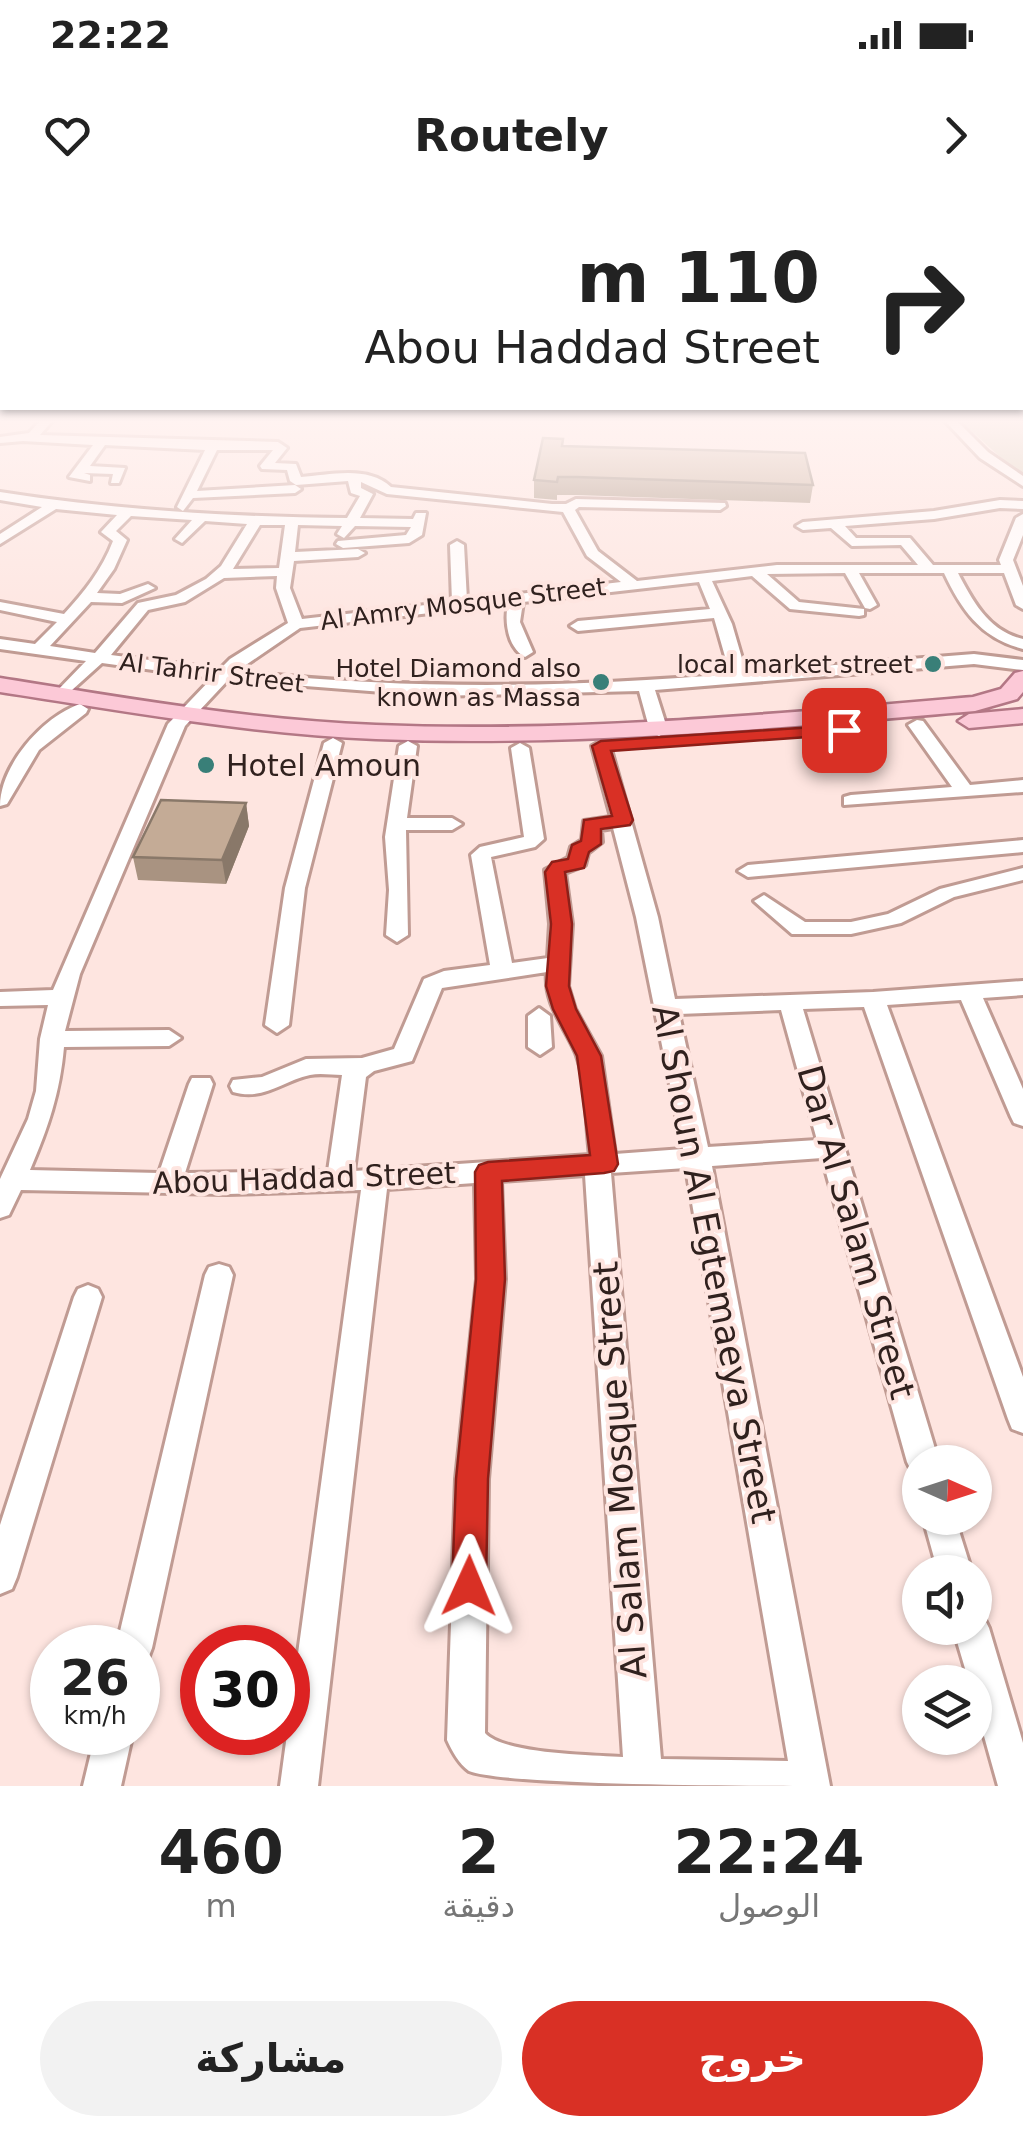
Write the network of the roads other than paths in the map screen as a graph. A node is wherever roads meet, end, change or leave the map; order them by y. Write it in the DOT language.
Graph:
graph roads {
  1 [pos="199,494"];
  2 [pos="293,494"];
  3 [pos="367,494"];
  4 [pos="435,494"];
  5 [pos="188,495"];
  6 [pos="0,496"];
  7 [pos="459,496"];
  8 [pos="290,504"];
  9 [pos="53,505"];
  10 [pos="1023,505"];
  11 [pos="720,506"];
  12 [pos="567,508"];
  13 [pos="128,511"];
  14 [pos="179,514"];
  15 [pos="202,517"];
  16 [pos="1023,518"];
  17 [pos="256,521"];
  18 [pos="292,523"];
  19 [pos="348,523"];
  20 [pos="418,523"];
  21 [pos="834,524"];
  22 [pos="803,526"];
  23 [pos="182,539"];
  24 [pos="0,540"];
  25 [pos="458,545"];
  26 [pos="342,549"];
  27 [pos="789,551"];
  28 [pos="362,552"];
  29 [pos="284,564"];
  30 [pos="788,568"];
  31 [pos="850,568"];
  32 [pos="928,568"];
  33 [pos="948,568"];
  34 [pos="1007,569"];
  35 [pos="755,571"];
  36 [pos="221,574"];
  37 [pos="704,578"];
  38 [pos="631,583"];
  39 [pos="148,588"];
  40 [pos="86,597"];
  41 [pos="516,599"];
  42 [pos="460,605"];
  43 [pos="1023,605"];
  44 [pos="0,606"];
  45 [pos="720,613"];
  46 [pos="68,619"];
  47 [pos="296,624"];
  48 [pos="578,626"];
  49 [pos="0,644"];
  50 [pos="1023,644"];
  51 [pos="38,650"];
  52 [pos="525,652"];
  53 [pos="98,658"];
  54 [pos="1023,665"];
  55 [pos="220,676"];
  56 [pos="1023,676"];
  57 [pos="739,678"];
  58 [pos="0,685"];
  59 [pos="646,686"];
  60 [pos="0,698"];
  61 [pos="71,702"];
  62 [pos="1023,716"];
  63 [pos="180,718"];
  64 [pos="917,726"];
  65 [pos="659,732"];
  66 [pos="372,739"];
  67 [pos="332,742"];
  68 [pos="408,746"];
  69 [pos="601,746"];
  70 [pos="520,748"];
  71 [pos="1023,786"];
  72 [pos="965,791"];
  73 [pos="0,800"];
  74 [pos="851,801"];
  75 [pos="623,820"];
  76 [pos="396,824"];
  77 [pos="452,824"];
  78 [pos="1023,846"];
  79 [pos="748,870"];
  80 [pos="1023,874"];
  81 [pos="764,901"];
  82 [pos="397,935"];
  83 [pos="556,964"];
  84 [pos="502,970"];
  85 [pos="1023,988"];
  86 [pos="969,993"];
  87 [pos="62,997"];
  88 [pos="0,999"];
  89 [pos="872,1000"];
  90 [pos="790,1002"];
  91 [pos="666,1006"];
  92 [pos="570,1020"];
  93 [pos="277,1025"];
  94 [pos="169,1038"];
  95 [pos="52,1039"];
  96 [pos="540,1048"];
  97 [pos="362,1066"];
  98 [pos="200,1084"];
  99 [pos="242,1086"];
  100 [pos="1023,1116"];
  101 [pos="832,1148"];
  102 [pos="697,1157"];
  103 [pos="601,1164"];
  104 [pos="488,1172"];
  105 [pos="14,1180"];
  106 [pos="375,1180"];
  107 [pos="340,1182"];
  108 [pos="169,1183"];
  109 [pos="0,1208"];
  110 [pos="219,1275"];
  111 [pos="88,1297"];
  112 [pos="1023,1419"];
  113 [pos="918,1445"];
  114 [pos="0,1577"];
  115 [pos="139,1625"];
  116 [pos="976,1645"];
  117 [pos="109,1755"];
  118 [pos="642,1775"];
  119 [pos="810,1783"];
  120 [pos="102,1786"];
  121 [pos="299,1786"];
  122 [pos="1017,1786"];
  1 -- 5 [label="street"];
  2 -- 8 [label="street"];
  3 -- 19 [label="street"];
  4 -- 7 [label="street"];
  5 -- 14 [label="street"];
  6 -- 9 [label="street"];
  7 -- 12 [label="street"];
  7 -- 20 [label="street"];
  9 -- 13 [label="street"];
  9 -- 24 [label="street"];
  10 -- 21 [label="street"];
  11 -- 12 [label="street"];
  12 -- 38 [label="street"];
  13 -- 14 [label="street"];
  13 -- 40 [label="street"];
  14 -- 15 [label="street"];
  15 -- 17 [label="street"];
  15 -- 23 [label="street"];
  16 -- 34 [label="street"];
  17 -- 18 [label="street"];
  17 -- 36 [label="street"];
  18 -- 19 [label="street"];
  18 -- 29 [label="street"];
  19 -- 20 [label="street"];
  19 -- 26 [label="street"];
  20 -- 26 [label="street"];
  21 -- 22 [label="street"];
  21 -- 32 [label="street"];
  25 -- 42 [label="street"];
  26 -- 28 [label="street"];
  26 -- 29 [label="street"];
  27 -- 30 [label="street"];
  29 -- 36 [label="street"];
  29 -- 47 [label="street"];
  30 -- 31 [label="street, Al Amry Mosque Street"];
  30 -- 35 [label="street, Al Amry Mosque Street"];
  31 -- 32 [label="street, Al Amry Mosque Street"];
  31 -- 35 [label="street"];
  32 -- 33 [label="street, Al Amry Mosque Street"];
  33 -- 34 [label="street, Al Amry Mosque Street"];
  33 -- 50 [label="street"];
  34 -- 43 [label="street"];
  35 -- 37 [label="street, Al Amry Mosque Street"];
  36 -- 53 [label="street"];
  37 -- 38 [label="street, Al Amry Mosque Street"];
  37 -- 45 [label="street"];
  38 -- 41 [label="street, Al Amry Mosque Street"];
  39 -- 40 [label="street"];
  40 -- 46 [label="street"];
  41 -- 42 [label="street, Al Amry Mosque Street"];
  41 -- 52 [label="street"];
  42 -- 47 [label="street, Al Amry Mosque Street"];
  44 -- 46 [label="street"];
  45 -- 48 [label="street"];
  45 -- 57 [label="street"];
  46 -- 51 [label="street"];
  47 -- 55 [label="street"];
  49 -- 51 [label="street, Al Tahrir Street"];
  51 -- 53 [label="street, Al Tahrir Street"];
  53 -- 55 [label="street, Al Tahrir Street"];
  53 -- 61 [label="street"];
  54 -- 56 [label="main road"];
  54 -- 57 [label="street, Al Tahrir Street"];
  55 -- 59 [label="street, Al Tahrir Street"];
  55 -- 63 [label="street"];
  56 -- 65 [label="main road"];
  57 -- 59 [label="street, Al Tahrir Street"];
  58 -- 61 [label="main road"];
  59 -- 65 [label="street"];
  60 -- 61 [label="main road"];
  61 -- 63 [label="main road"];
  61 -- 73 [label="street"];
  62 -- 64 [label="main road"];
  63 -- 66 [label="main road"];
  63 -- 67 [label="main road"];
  63 -- 87 [label="street"];
  64 -- 69 [label="main road"];
  64 -- 72 [label="street"];
  65 -- 66 [label="main road"];
  66 -- 67 [label="main road"];
  66 -- 68 [label="main road"];
  67 -- 93 [label="street"];
  68 -- 70 [label="main road"];
  68 -- 76 [label="street"];
  69 -- 70 [label="main road"];
  69 -- 75 [label="street, Al Shoun Al Egtemaeya Street"];
  70 -- 84 [label="street"];
  71 -- 72 [label="street"];
  72 -- 74 [label="street"];
  75 -- 83 [label="street, Al Salam Mosque Street"];
  75 -- 91 [label="street, Al Shoun Al Egtemaeya Street"];
  76 -- 77 [label="street"];
  76 -- 82 [label="street"];
  78 -- 79 [label="street"];
  80 -- 81 [label="street"];
  83 -- 84 [label="street"];
  83 -- 92 [label="street, Al Salam Mosque Street"];
  84 -- 97 [label="street"];
  85 -- 86 [label="street"];
  86 -- 89 [label="street"];
  86 -- 100 [label="street"];
  87 -- 88 [label="street"];
  87 -- 95 [label="street"];
  89 -- 90 [label="street"];
  89 -- 112 [label="street"];
  90 -- 91 [label="street"];
  90 -- 101 [label="street, Dar Al Salam Street"];
  91 -- 102 [label="street, Al Shoun Al Egtemaeya Street"];
  92 -- 96 [label="street"];
  92 -- 103 [label="street, Al Salam Mosque Street"];
  94 -- 95 [label="street"];
  95 -- 105 [label="street"];
  97 -- 99 [label="street"];
  97 -- 107 [label="street"];
  98 -- 108 [label="street"];
  101 -- 102 [label="street, Abou Haddad Street"];
  101 -- 113 [label="street, Dar Al Salam Street"];
  102 -- 103 [label="street, Abou Haddad Street"];
  102 -- 119 [label="street, Al Shoun Al Egtemaeya Street"];
  103 -- 104 [label="street, Abou Haddad Street"];
  103 -- 118 [label="street, Al Salam Mosque Street"];
  104 -- 106 [label="street, Abou Haddad Street"];
  104 -- 118 [label="street"];
  105 -- 108 [label="street, Abou Haddad Street"];
  105 -- 109 [label="street"];
  106 -- 107 [label="street, Abou Haddad Street"];
  106 -- 121 [label="street"];
  107 -- 108 [label="street, Abou Haddad Street"];
  110 -- 115 [label="street"];
  111 -- 114 [label="street"];
  116 -- 122 [label="street"];
  117 -- 120 [label="street"];
  118 -- 119 [label="street"];
}
